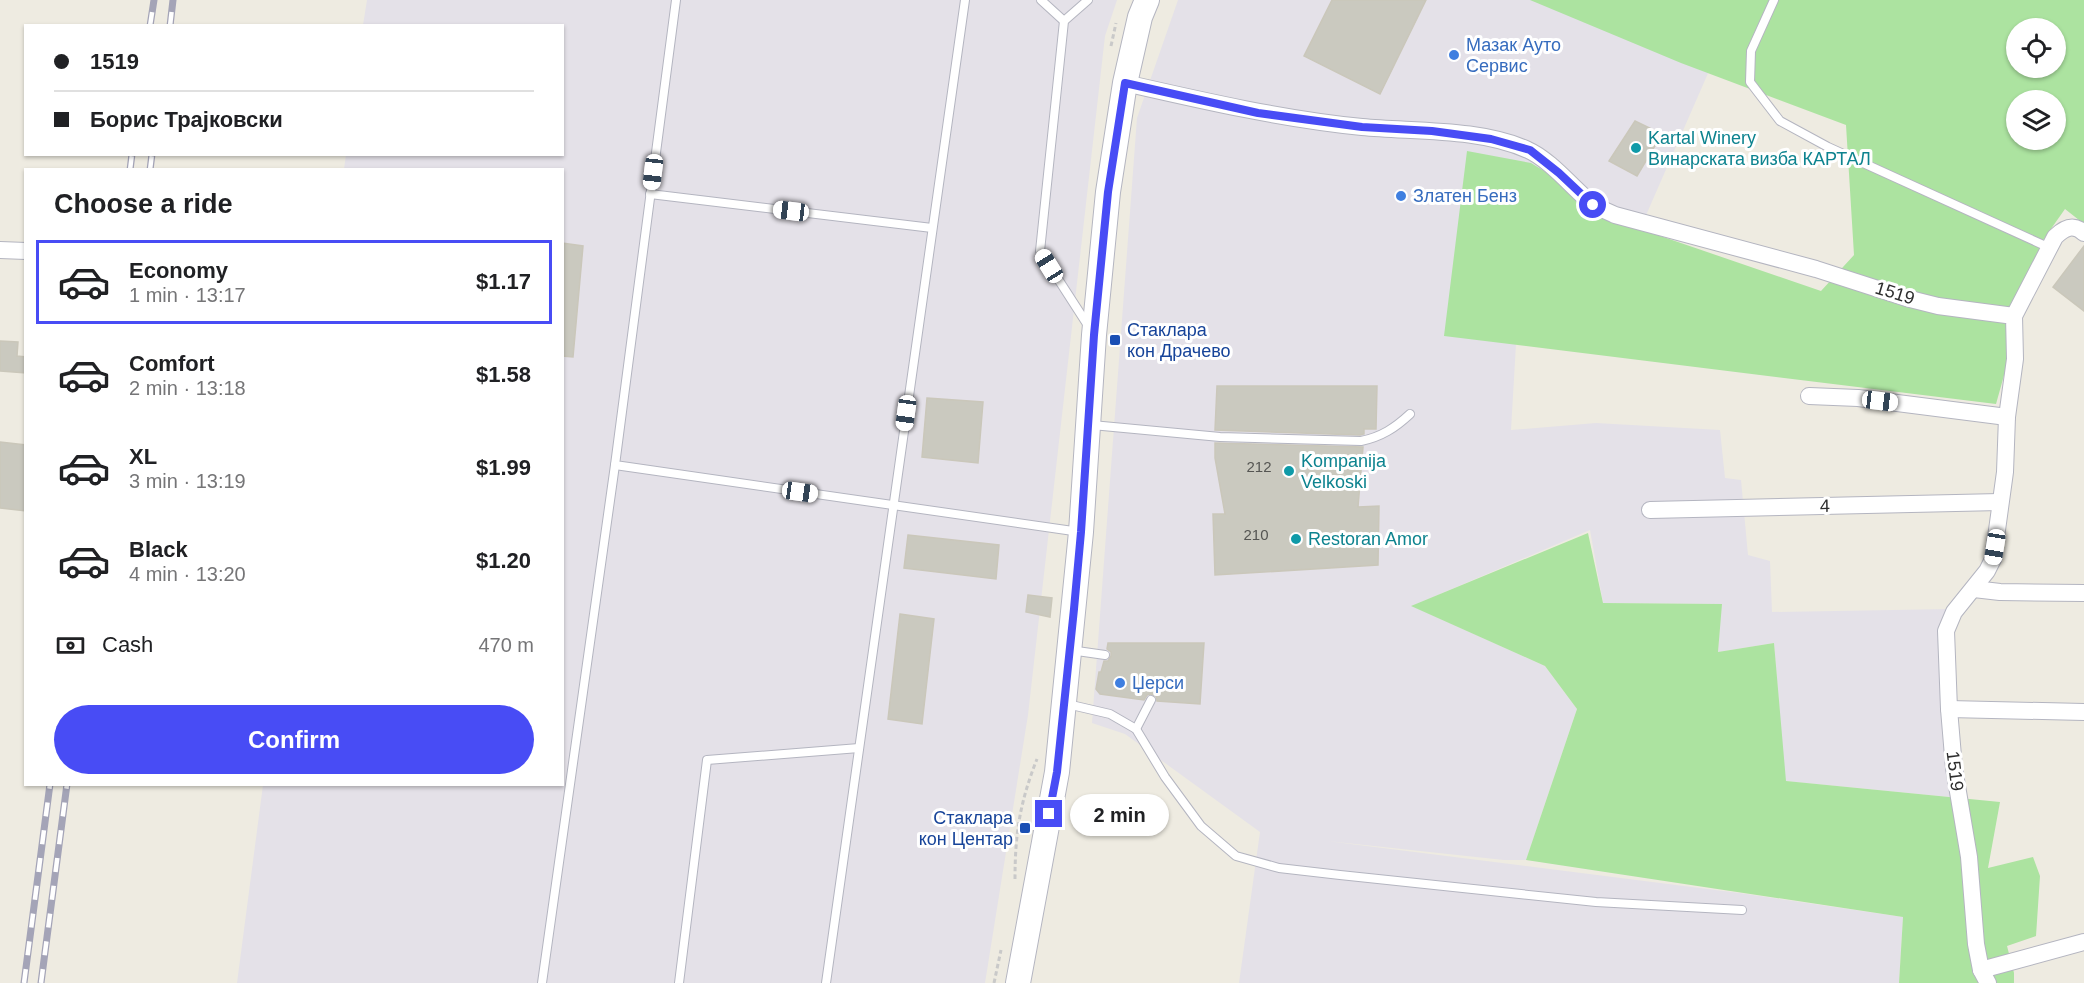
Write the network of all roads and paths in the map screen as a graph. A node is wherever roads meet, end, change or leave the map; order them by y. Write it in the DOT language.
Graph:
graph roads {
  1 [pos="676,0"];
  2 [pos="965,0"];
  3 [pos="1041,0"];
  4 [pos="1088,0"];
  5 [pos="1147,0"];
  6 [pos="1774,0"];
  7 [pos="1064,21"];
  8 [pos="1116,21"];
  9 [pos="1109,54"];
  10 [pos="1125,83"];
  11 [pos="651,194"];
  12 [pos="932,228"];
  13 [pos="2084,233"];
  14 [pos="2050,248"];
  15 [pos="0,250"];
  16 [pos="24,250"];
  17 [pos="2014,316"];
  18 [pos="1094,335"];
  19 [pos="1809,396"];
  20 [pos="1410,414"];
  21 [pos="2007,417"];
  22 [pos="1088,425"];
  23 [pos="615,465"];
  24 [pos="2000,502"];
  25 [pos="893,505"];
  26 [pos="1650,510"];
  27 [pos="1081,532"];
  28 [pos="1974,589"];
  29 [pos="2084,593"];
  30 [pos="1069,650"];
  31 [pos="1106,655"];
  32 [pos="1151,700"];
  33 [pos="1063,703"];
  34 [pos="1948,709"];
  35 [pos="2084,712"];
  36 [pos="1136,729"];
  37 [pos="859,748"];
  38 [pos="1037,758"];
  39 [pos="1015,889"];
  40 [pos="1742,910"];
  41 [pos="1003,941"];
  42 [pos="2084,942"];
  43 [pos="1984,977"];
  44 [pos="542,983"];
  45 [pos="680,983"];
  46 [pos="826,983"];
  47 [pos="994,983"];
  48 [pos="1018,983"];
  1 -- 11 [label="lane"];
  2 -- 12 [label="lane"];
  3 -- 7 [label="lane"];
  4 -- 7 [label="lane"];
  5 -- 10 [label="main road"];
  6 -- 14 [label="lane"];
  7 -- 18 [label="lane"];
  8 -- 9 [label="path"];
  10 -- 17 [label="street, 1519"];
  10 -- 18 [label="main road"];
  11 -- 12 [label="lane"];
  11 -- 23 [label="lane"];
  12 -- 25 [label="lane"];
  13 -- 14 [label="street"];
  14 -- 17 [label="street"];
  15 -- 16 [label="street"];
  17 -- 21 [label="street, 1519"];
  18 -- 22 [label="main road"];
  19 -- 21 [label="street"];
  20 -- 22 [label="lane"];
  21 -- 24 [label="street, 1519"];
  22 -- 27 [label="main road"];
  23 -- 25 [label="lane"];
  23 -- 44 [label="lane"];
  24 -- 26 [label="street, 4"];
  24 -- 28 [label="street, 1519"];
  25 -- 27 [label="lane"];
  25 -- 37 [label="lane"];
  27 -- 30 [label="main road"];
  28 -- 29 [label="street"];
  28 -- 34 [label="street, 1519"];
  30 -- 31 [label="lane"];
  30 -- 33 [label="main road"];
  32 -- 36 [label="lane"];
  33 -- 36 [label="lane"];
  33 -- 48 [label="main road"];
  34 -- 35 [label="street"];
  34 -- 43 [label="street, 1519"];
  36 -- 40 [label="lane"];
  37 -- 45 [label="lane"];
  37 -- 46 [label="lane"];
  38 -- 39 [label="path"];
  41 -- 47 [label="path"];
  42 -- 43 [label="street"];
}
